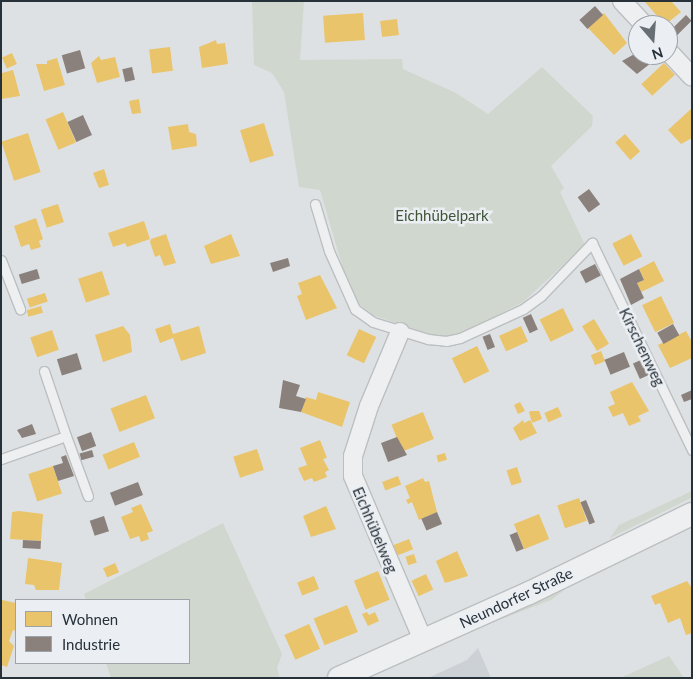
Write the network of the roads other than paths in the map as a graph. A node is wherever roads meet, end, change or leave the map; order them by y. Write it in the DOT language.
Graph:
graph roads {
  1 [pos="622,1"];
  2 [pos="635,15"];
  3 [pos="678,62"];
  4 [pos="692,77"];
  5 [pos="315,204"];
  6 [pos="1,260"];
  7 [pos="20,309"];
  8 [pos="400,332"];
  9 [pos="44,371"];
  10 [pos="66,436"];
  11 [pos="692,450"];
  12 [pos="1,459"];
  13 [pos="88,496"];
  14 [pos="692,514"];
  15 [pos="423,640"];
  16 [pos="339,678"];
  1 -- 2 [label="street"];
  3 -- 4 [label="street"];
  5 -- 8 [label="lane"];
  6 -- 7 [label="lane"];
  8 -- 11 [label="lane, Kirschenweg"];
  8 -- 15 [label="street, Eichhübelweg"];
  9 -- 10 [label="lane"];
  10 -- 12 [label="lane"];
  10 -- 13 [label="lane"];
  14 -- 15 [label="street, Neundorfer Straße"];
  15 -- 16 [label="street, Neundorfer Straße"];
}
